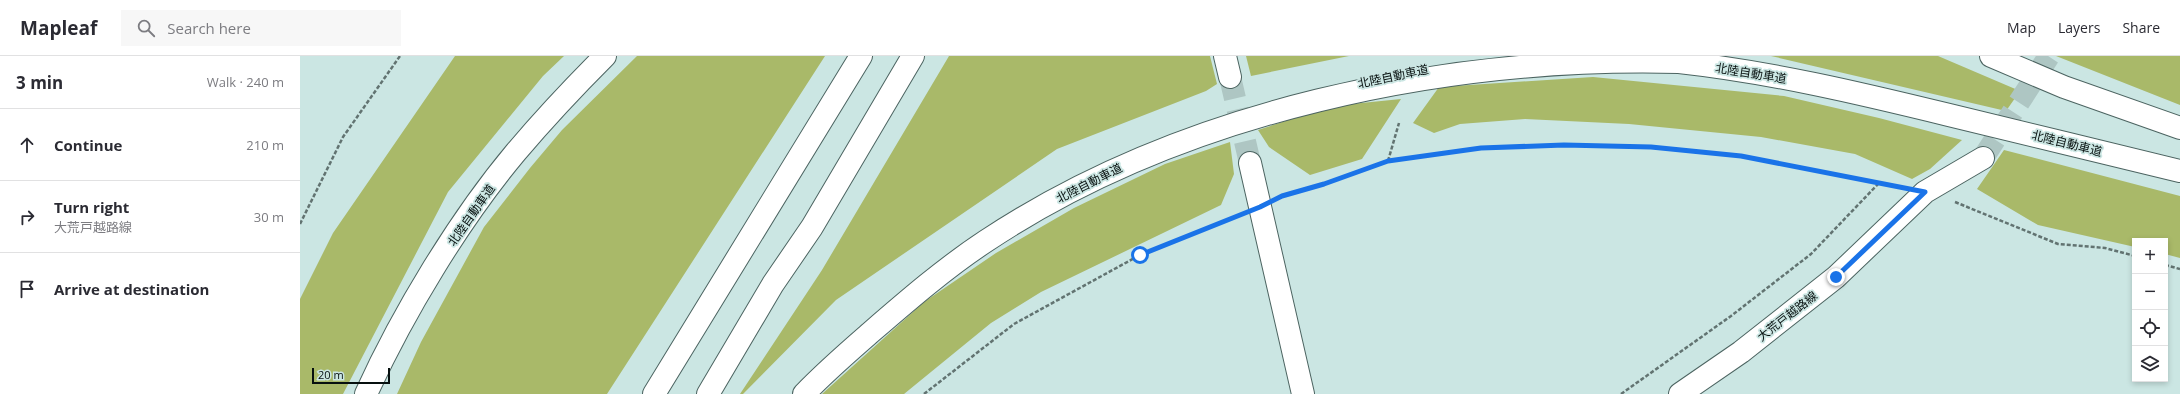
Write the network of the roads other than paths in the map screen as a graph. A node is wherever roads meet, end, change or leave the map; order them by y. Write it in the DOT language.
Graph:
graph roads {
  1 [pos="605,56"];
  2 [pos="861,56"];
  3 [pos="913,56"];
  4 [pos="1226,56"];
  5 [pos="1991,56"];
  6 [pos="1230,77"];
  7 [pos="2180,128"];
  8 [pos="1983,158"];
  9 [pos="1250,163"];
  10 [pos="2180,171"];
  11 [pos="366,394"];
  12 [pos="654,394"];
  13 [pos="708,394"];
  14 [pos="804,394"];
  15 [pos="1304,394"];
  16 [pos="1680,394"];
  1 -- 11 [label="main road, 北陸自動車道"];
  2 -- 12 [label="main road"];
  3 -- 13 [label="main road"];
  4 -- 6 [label="main road"];
  5 -- 7 [label="main road"];
  8 -- 16 [label="main road, 大荒戸越路線"];
  9 -- 15 [label="main road"];
  10 -- 14 [label="main road, 北陸自動車道"];
}
